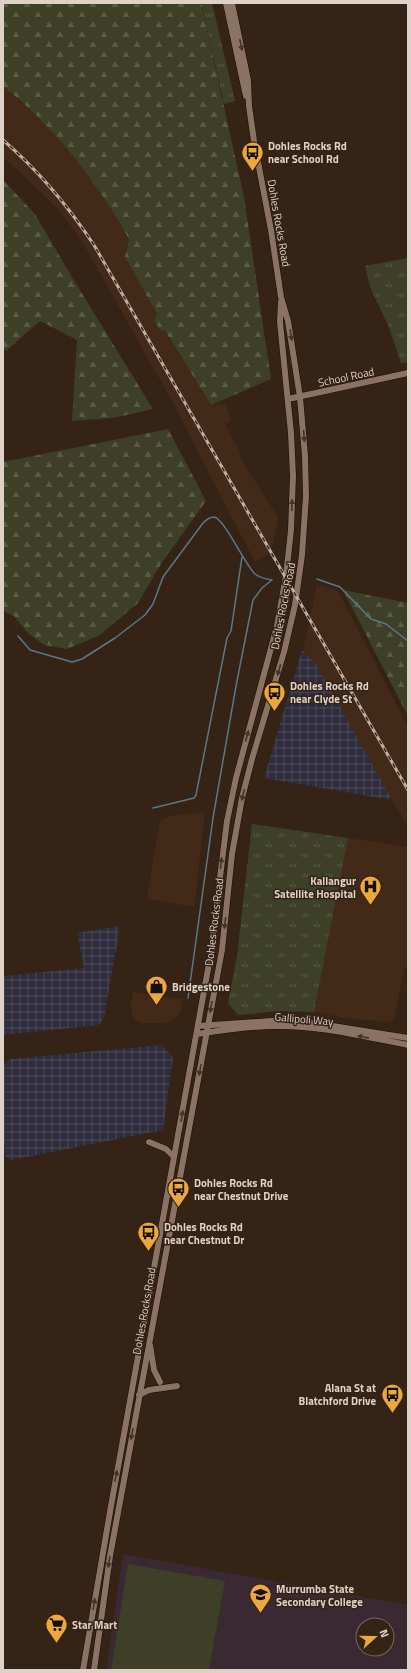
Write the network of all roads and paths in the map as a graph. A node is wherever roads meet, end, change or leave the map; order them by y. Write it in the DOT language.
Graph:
graph roads {
  1 [pos="226,3"];
  2 [pos="232,3"];
  3 [pos="249,106"];
  4 [pos="281,297"];
  5 [pos="408,373"];
  6 [pos="300,397"];
  7 [pos="288,400"];
  8 [pos="198,1026"];
  9 [pos="208,1029"];
  10 [pos="196,1034"];
  11 [pos="408,1038"];
  12 [pos="408,1045"];
  13 [pos="149,1142"];
  14 [pos="174,1157"];
  15 [pos="150,1337"];
  16 [pos="160,1382"];
  17 [pos="177,1386"];
  18 [pos="139,1395"];
  19 [pos="83,1670"];
  20 [pos="94,1670"];
  1 -- 3 [label="main road, Dohles Rocks Road"];
  2 -- 3 [label="main road, Dohles Rocks Road, one-way"];
  3 -- 4 [label="main road, Dohles Rocks Road"];
  4 -- 6 [label="main road, Dohles Rocks Road, one-way"];
  4 -- 7 [label="main road, Dohles Rocks Road"];
  5 -- 6 [label="main road, School Road"];
  6 -- 7 [label="main road, School Road"];
  6 -- 9 [label="main road, Dohles Rocks Road, one-way"];
  8 -- 7 [label="main road, Dohles Rocks Road, one-way"];
  8 -- 9 [label="main road, Gallipoli Way"];
  8 -- 10 [label="main road, Dohles Rocks Road"];
  9 -- 10 [label="main road, Gallipoli Way"];
  9 -- 11 [label="main road, Gallipoli Way"];
  12 -- 9 [label="main road, Gallipoli Way, one-way"];
  9 -- 15 [label="main road, Dohles Rocks Road, one-way"];
  14 -- 10 [label="main road, Dohles Rocks Road, one-way"];
  13 -- 14 [label="main road"];
  19 -- 14 [label="main road, Dohles Rocks Road, one-way"];
  15 -- 16 [label="main road"];
  15 -- 18 [label="main road, Dohles Rocks Road"];
  17 -- 18 [label="main road"];
  18 -- 20 [label="main road, Dohles Rocks Road, one-way"];
}
